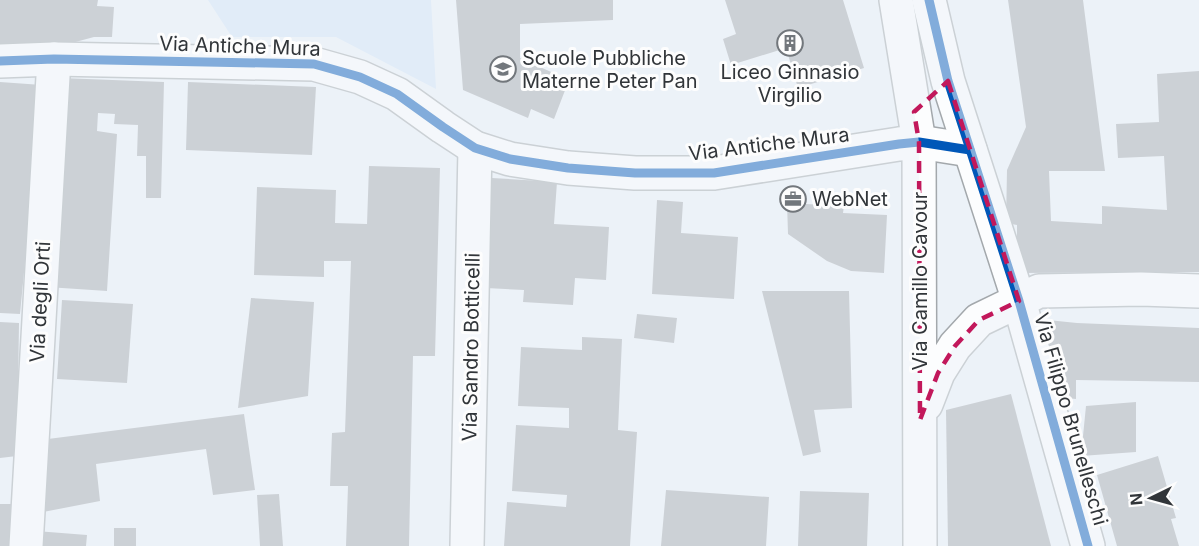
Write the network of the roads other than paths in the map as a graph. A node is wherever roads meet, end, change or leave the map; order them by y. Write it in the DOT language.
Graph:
graph roads {
  1 [pos="896,0"];
  2 [pos="915,0"];
  3 [pos="929,0"];
  4 [pos="54,59"];
  5 [pos="0,61"];
  6 [pos="948,81"];
  7 [pos="917,127"];
  8 [pos="476,148"];
  9 [pos="970,150"];
  10 [pos="1199,291"];
  11 [pos="1019,301"];
  12 [pos="920,420"];
  13 [pos="26,546"];
  14 [pos="467,546"];
  15 [pos="920,546"];
  16 [pos="1088,546"];
  1 -- 7 [label="street, Via Camillo Cavour"];
  2 -- 6 [label="street"];
  3 -- 6 [label="street"];
  4 -- 5 [label="street, Via Antiche Mura"];
  4 -- 8 [label="street, Via Antiche Mura"];
  4 -- 13 [label="street, Via degli Orti"];
  6 -- 7 [label="street"];
  6 -- 9 [label="street"];
  7 -- 8 [label="street, Via Antiche Mura"];
  7 -- 9 [label="street"];
  7 -- 12 [label="street, Via Camillo Cavour"];
  8 -- 14 [label="street, Via Sandro Botticelli"];
  9 -- 11 [label="street"];
  10 -- 11 [label="street"];
  11 -- 12 [label="street"];
  11 -- 16 [label="street, Via Filippo Brunelleschi"];
  12 -- 15 [label="street, Via Camillo Cavour"];
}
